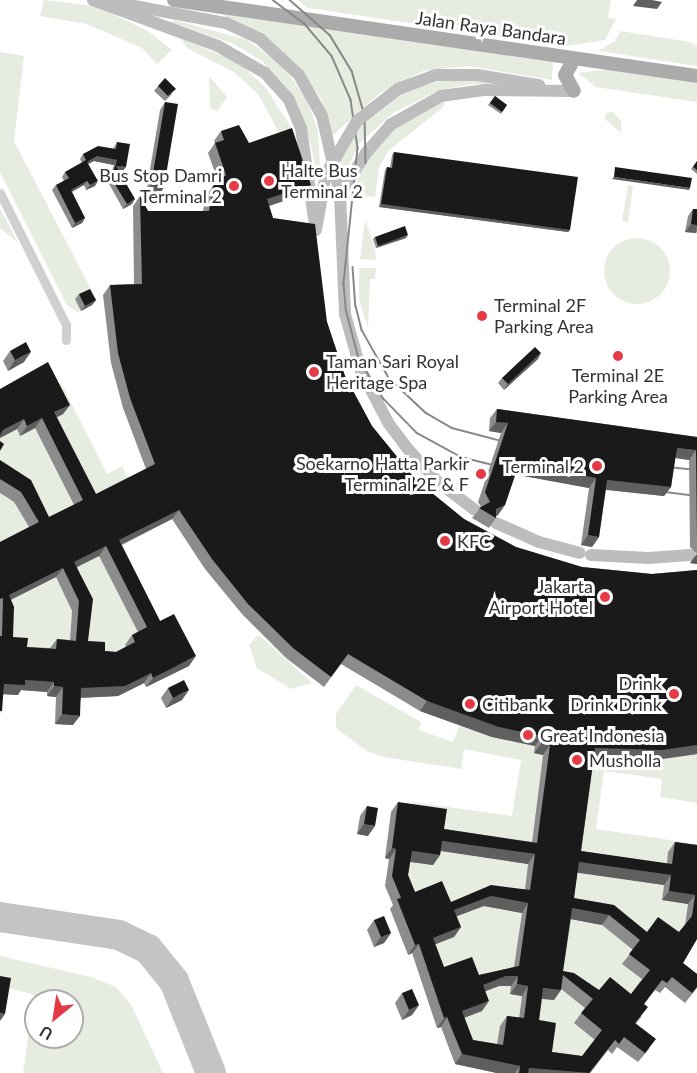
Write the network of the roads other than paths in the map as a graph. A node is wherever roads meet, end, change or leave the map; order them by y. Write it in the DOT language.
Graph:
graph roads {
  1 [pos="93,0"];
  2 [pos="101,0"];
  3 [pos="174,0"];
  4 [pos="574,59"];
  5 [pos="697,76"];
  6 [pos="574,91"];
  7 [pos="0,193"];
  8 [pos="340,194"];
  9 [pos="316,230"];
  10 [pos="317,247"];
  11 [pos="66,340"];
  12 [pos="475,510"];
  13 [pos="496,523"];
  14 [pos="690,555"];
  1 -- 9 [label="street"];
  2 -- 8 [label="street"];
  3 -- 4 [label="main road, Jalan Raya Bandara"];
  4 -- 5 [label="main road, Jalan Raya Bandara"];
  4 -- 6 [label="main road"];
  6 -- 8 [label="street"];
  6 -- 9 [label="street, bridge"];
  7 -- 11 [label="street"];
  8 -- 12 [label="street"];
  9 -- 10 [label="street"];
  13 -- 14 [label="street"];
}
